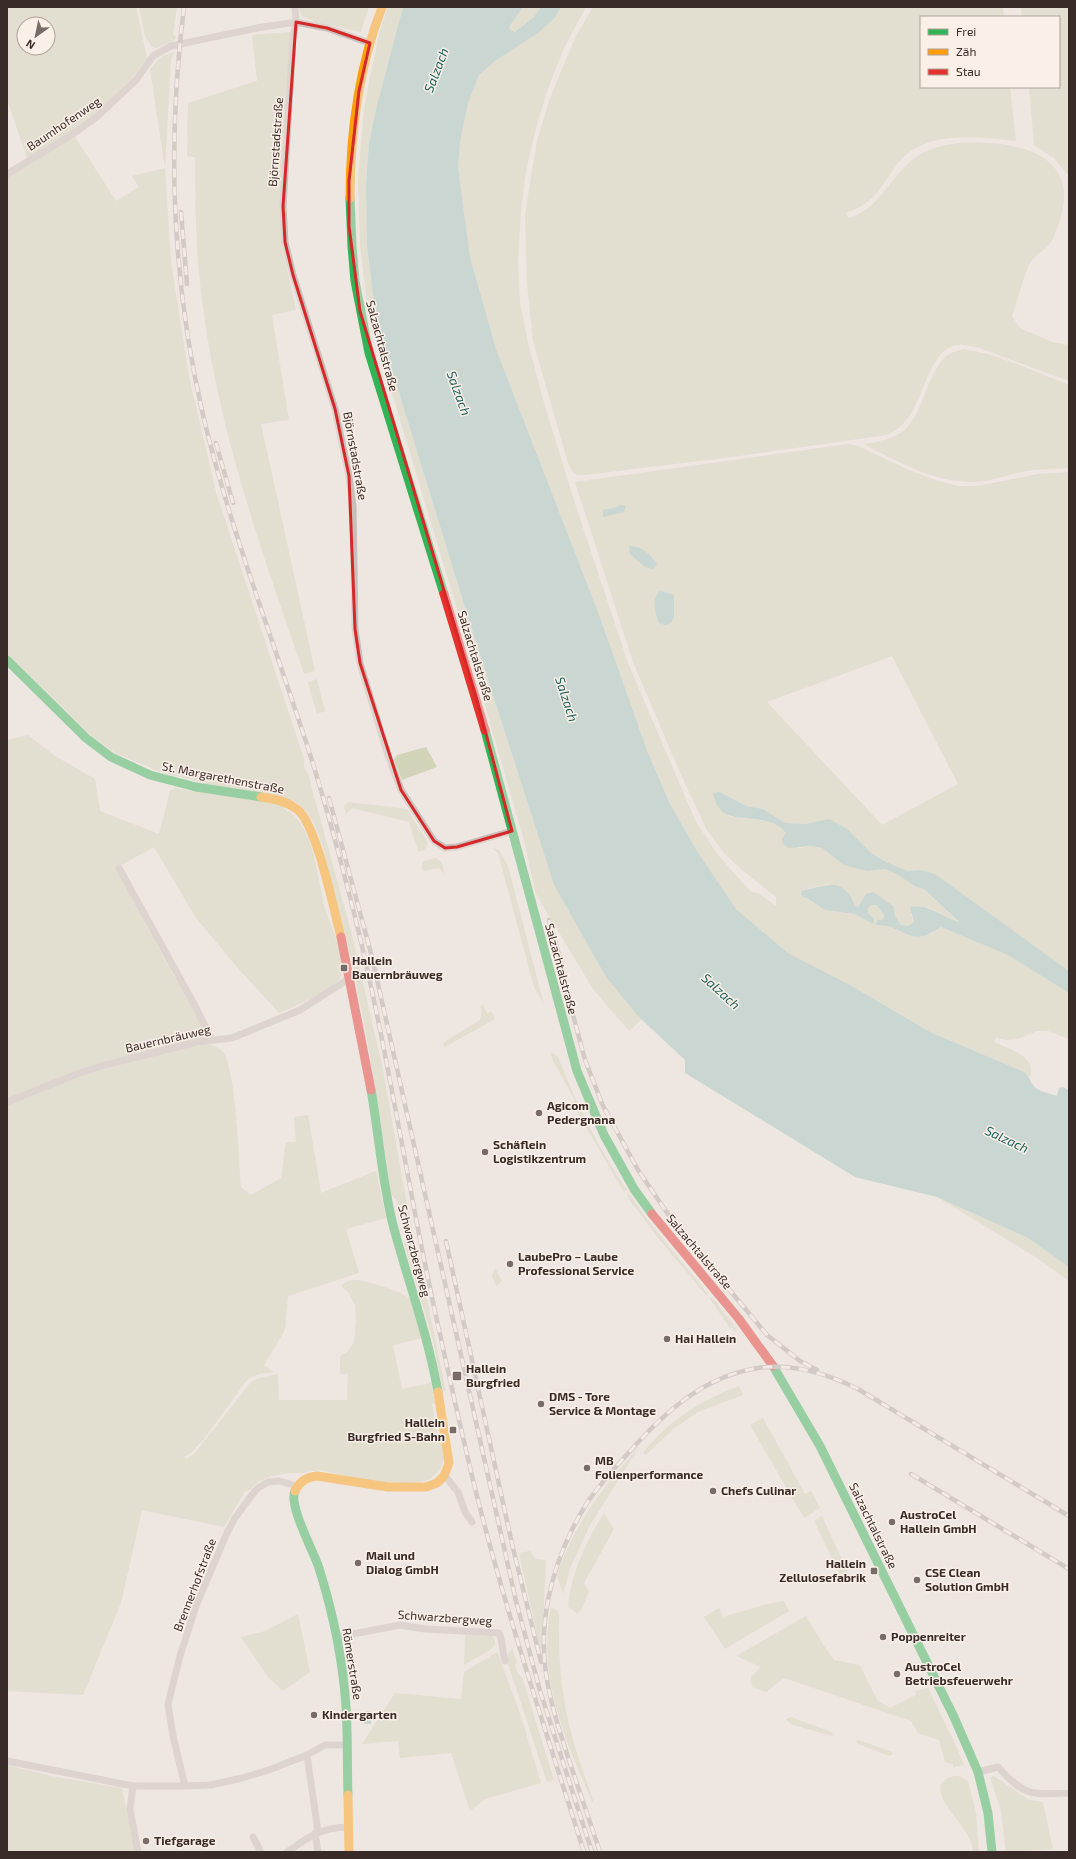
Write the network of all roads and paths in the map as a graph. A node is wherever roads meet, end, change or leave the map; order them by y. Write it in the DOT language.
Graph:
graph roads {
  1 [pos="295,7"];
  2 [pos="382,7"];
  3 [pos="296,22"];
  4 [pos="370,43"];
  5 [pos="7,174"];
  6 [pos="7,660"];
  7 [pos="512,830"];
  8 [pos="119,868"];
  9 [pos="350,978"];
  10 [pos="212,1040"];
  11 [pos="7,1102"];
  12 [pos="445,1476"];
  13 [pos="297,1486"];
  14 [pos="472,1522"];
  15 [pos="337,1637"];
  16 [pos="505,1661"];
  17 [pos="347,1745"];
  18 [pos="307,1755"];
  19 [pos="7,1761"];
  20 [pos="978,1772"];
  21 [pos="133,1786"];
  22 [pos="186,1786"];
  23 [pos="1069,1793"];
  24 [pos="347,1827"];
  25 [pos="317,1832"];
  26 [pos="253,1837"];
  27 [pos="139,1851"];
  28 [pos="261,1852"];
  29 [pos="286,1852"];
  30 [pos="318,1852"];
  31 [pos="349,1852"];
  32 [pos="992,1852"];
  1 -- 3 [label="street, Björnstadstraße"];
  2 -- 4 [label="main road, Salzachtalstraße"];
  3 -- 4 [label="street, Baumhofenweg"];
  3 -- 5 [label="street, Baumhofenweg"];
  3 -- 7 [label="street, Björnstadstraße"];
  4 -- 7 [label="main road, Salzachtalstraße"];
  6 -- 9 [label="main road, St. Margarethenstraße"];
  7 -- 20 [label="main road, Salzachtalstraße"];
  8 -- 10 [label="street"];
  9 -- 10 [label="street, Bauernbräuweg"];
  9 -- 12 [label="main road, Schwarzbergweg"];
  10 -- 11 [label="street, Bauernbräuweg"];
  12 -- 13 [label="main road"];
  12 -- 14 [label="street"];
  13 -- 15 [label="main road, Römerstraße"];
  13 -- 22 [label="street, Brennerhofstraße"];
  15 -- 16 [label="street, Schwarzbergweg"];
  15 -- 17 [label="main road, Römerstraße"];
  17 -- 18 [label="street"];
  17 -- 24 [label="main road, Römerstraße"];
  18 -- 22 [label="street"];
  18 -- 25 [label="street"];
  19 -- 21 [label="street"];
  20 -- 23 [label="street"];
  20 -- 32 [label="main road, Salzachtalstraße"];
  21 -- 22 [label="street"];
  21 -- 27 [label="street"];
  24 -- 25 [label="street"];
  24 -- 31 [label="main road, Römerstraße"];
  25 -- 29 [label="street"];
  25 -- 30 [label="street"];
  26 -- 28 [label="street"];
}
